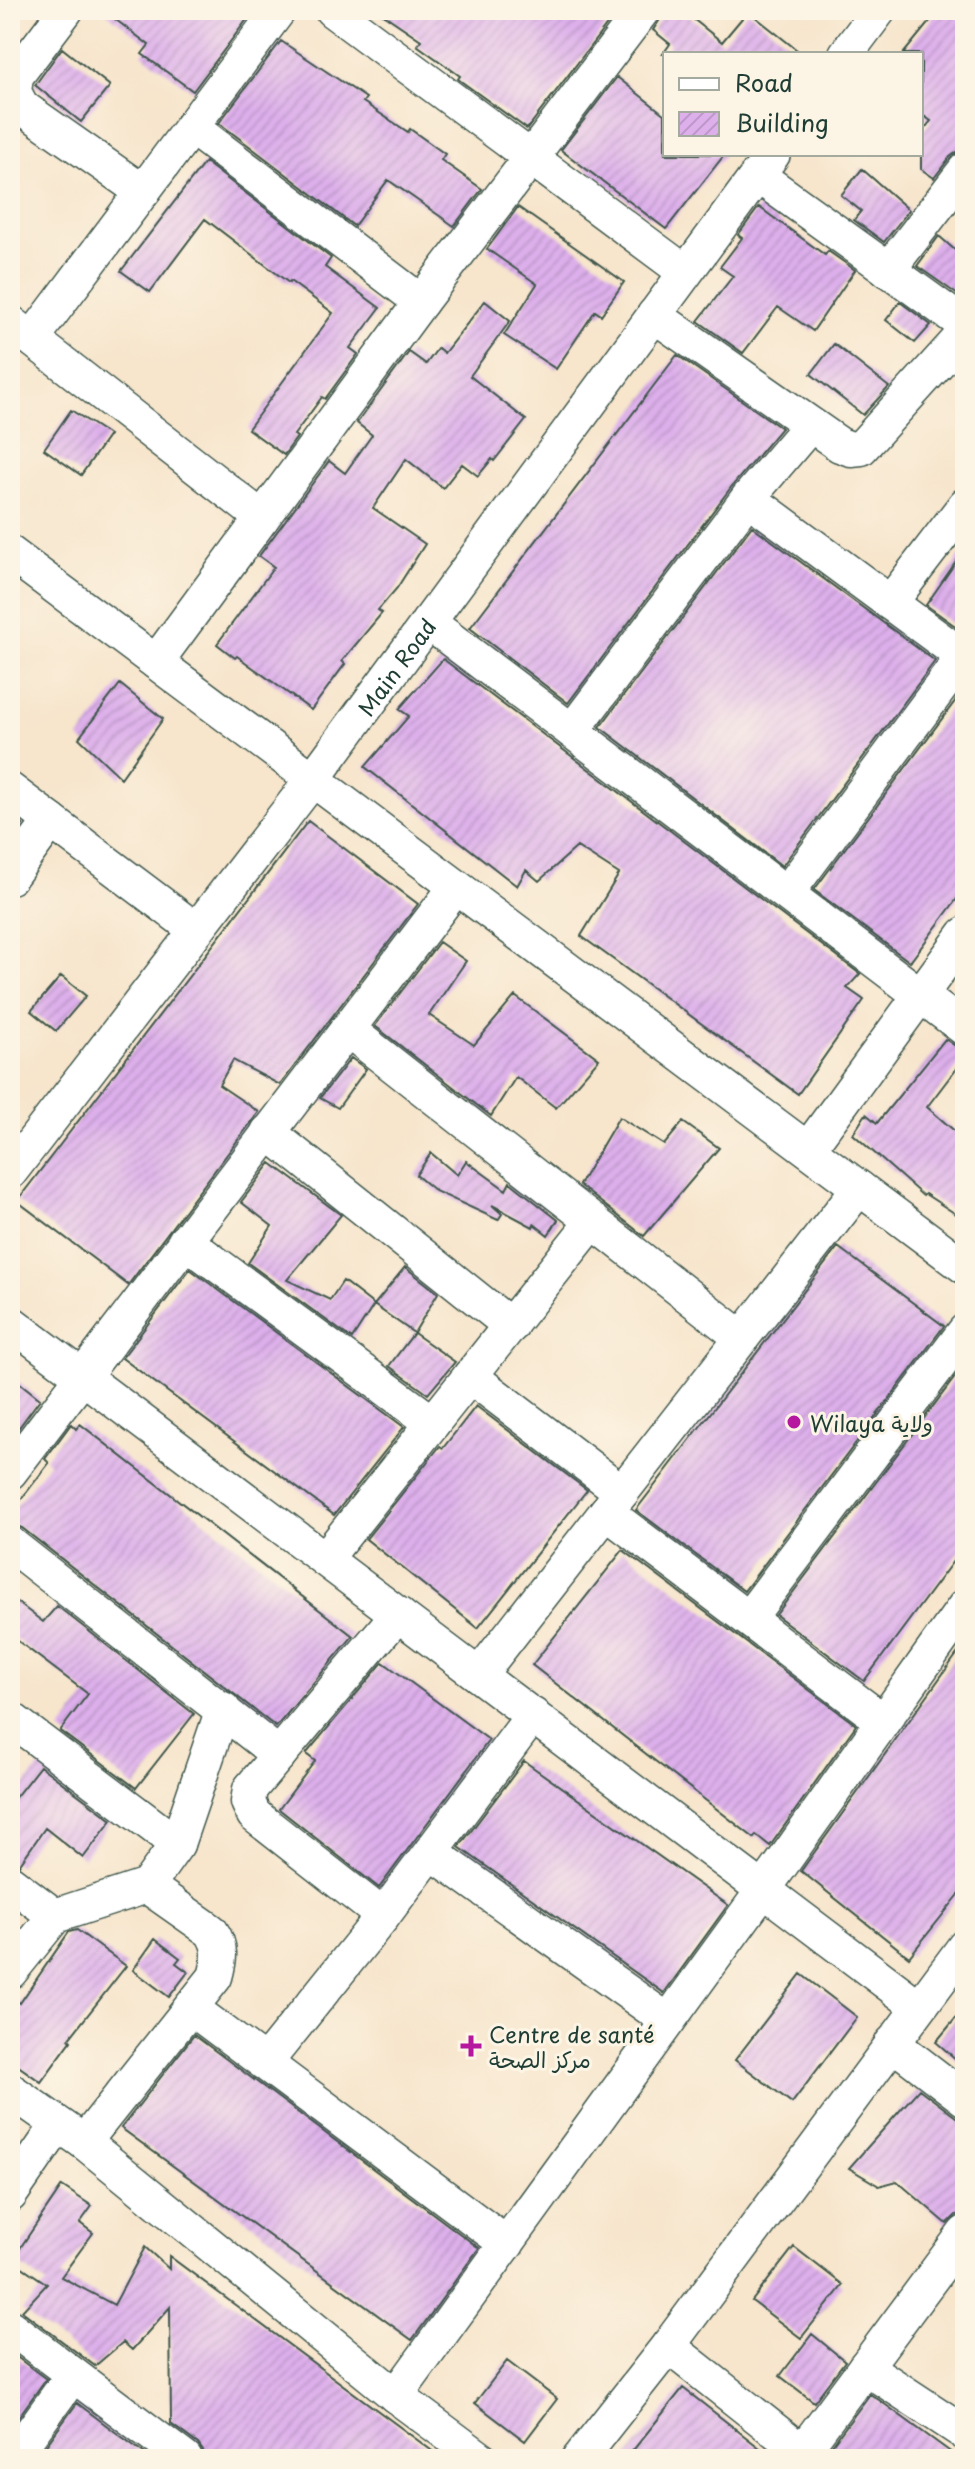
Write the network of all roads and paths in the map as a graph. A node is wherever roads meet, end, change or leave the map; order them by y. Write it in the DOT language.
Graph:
graph roads {
  1 [pos="279,10"];
  2 [pos="332,10"];
  3 [pos="879,10"];
  4 [pos="631,14"];
  5 [pos="52,15"];
  6 [pos="848,52"];
  7 [pos="191,127"];
  8 [pos="531,156"];
  9 [pos="765,164"];
  10 [pos="965,170"];
  11 [pos="143,192"];
  12 [pos="888,270"];
  13 [pos="685,272"];
  14 [pos="421,302"];
  15 [pos="654,315"];
  16 [pos="965,325"];
  17 [pos="21,331"];
  18 [pos="965,333"];
  19 [pos="810,425"];
  20 [pos="748,498"];
  21 [pos="965,505"];
  22 [pos="262,518"];
  23 [pos="10,553"];
  24 [pos="890,603"];
  25 [pos="428,622"];
  26 [pos="964,658"];
  27 [pos="156,662"];
  28 [pos="572,731"];
  29 [pos="313,779"];
  30 [pos="10,790"];
  31 [pos="51,821"];
  32 [pos="10,877"];
  33 [pos="456,887"];
  34 [pos="787,893"];
  35 [pos="196,930"];
  36 [pos="965,934"];
  37 [pos="921,995"];
  38 [pos="347,1029"];
  39 [pos="965,1029"];
  40 [pos="268,1132"];
  41 [pos="808,1149"];
  42 [pos="10,1172"];
  43 [pos="859,1188"];
  44 [pos="593,1221"];
  45 [pos="185,1241"];
  46 [pos="965,1267"];
  47 [pos="10,1322"];
  48 [pos="511,1326"];
  49 [pos="965,1331"];
  50 [pos="742,1338"];
  51 [pos="82,1376"];
  52 [pos="470,1376"];
  53 [pos="433,1423"];
  54 [pos="10,1472"];
  55 [pos="614,1502"];
  56 [pos="10,1544"];
  57 [pos="325,1559"];
  58 [pos="965,1606"];
  59 [pos="398,1614"];
  60 [pos="748,1619"];
  61 [pos="479,1675"];
  62 [pos="223,1709"];
  63 [pos="533,1715"];
  64 [pos="10,1718"];
  65 [pos="883,1721"];
  66 [pos="279,1755"];
  67 [pos="177,1844"];
  68 [pos="431,1852"];
  69 [pos="10,1882"];
  70 [pos="147,1886"];
  71 [pos="764,1889"];
  72 [pos="55,1916"];
  73 [pos="383,1916"];
  74 [pos="965,1946"];
  75 [pos="10,1972"];
  76 [pos="919,2007"];
  77 [pos="191,2008"];
  78 [pos="668,2021"];
  79 [pos="892,2043"];
  80 [pos="265,2063"];
  81 [pos="10,2090"];
  82 [pos="965,2099"];
  83 [pos="71,2134"];
  84 [pos="10,2195"];
  85 [pos="965,2233"];
  86 [pos="507,2244"];
  87 [pos="10,2327"];
  88 [pos="668,2346"];
  89 [pos="865,2367"];
  90 [pos="73,2375"];
  91 [pos="396,2396"];
  92 [pos="965,2433"];
  93 [pos="806,2455"];
  94 [pos="12,2459"];
  95 [pos="185,2459"];
  96 [pos="481,2459"];
  97 [pos="579,2459"];
  1 -- 7 [label="street"];
  2 -- 8 [label="street"];
  3 -- 6 [label="street"];
  4 -- 8 [label="street"];
  5 -- 11 [label="street"];
  7 -- 11 [label="street"];
  7 -- 14 [label="street"];
  8 -- 13 [label="street"];
  8 -- 14 [label="street"];
  9 -- 12 [label="street"];
  9 -- 13 [label="street, Main Road"];
  10 -- 12 [label="street"];
  11 -- 17 [label="street"];
  12 -- 16 [label="street"];
  13 -- 15 [label="street, Main Road"];
  14 -- 22 [label="street"];
  15 -- 19 [label="street"];
  15 -- 25 [label="street, Main Road"];
  17 -- 22 [label="street"];
  18 -- 19 [label="street"];
  19 -- 20 [label="street"];
  20 -- 24 [label="street"];
  20 -- 28 [label="street"];
  21 -- 24 [label="street"];
  22 -- 27 [label="street"];
  23 -- 27 [label="street"];
  24 -- 26 [label="street"];
  25 -- 28 [label="street"];
  25 -- 29 [label="street, Main Road"];
  26 -- 34 [label="street"];
  27 -- 29 [label="street"];
  28 -- 34 [label="street"];
  29 -- 33 [label="street"];
  29 -- 35 [label="street, Main Road"];
  30 -- 31 [label="street"];
  31 -- 32 [label="street"];
  31 -- 35 [label="street"];
  33 -- 38 [label="street"];
  33 -- 41 [label="street"];
  34 -- 37 [label="street"];
  35 -- 42 [label="street, Main Road"];
  36 -- 37 [label="street"];
  37 -- 39 [label="street"];
  37 -- 41 [label="street"];
  38 -- 40 [label="street"];
  38 -- 44 [label="street"];
  40 -- 45 [label="street"];
  40 -- 48 [label="street"];
  41 -- 43 [label="street"];
  43 -- 46 [label="street"];
  43 -- 50 [label="street"];
  44 -- 48 [label="street"];
  44 -- 50 [label="street"];
  45 -- 51 [label="street"];
  45 -- 53 [label="street"];
  47 -- 51 [label="street"];
  48 -- 52 [label="street"];
  49 -- 60 [label="street"];
  50 -- 55 [label="street"];
  51 -- 54 [label="street"];
  51 -- 57 [label="street"];
  52 -- 53 [label="street"];
  52 -- 55 [label="street"];
  53 -- 57 [label="street"];
  55 -- 60 [label="street"];
  55 -- 61 [label="street"];
  56 -- 62 [label="street"];
  57 -- 59 [label="street"];
  58 -- 65 [label="street"];
  59 -- 61 [label="street"];
  59 -- 66 [label="street"];
  60 -- 65 [label="street"];
  61 -- 63 [label="street"];
  62 -- 66 [label="street"];
  62 -- 67 [label="street"];
  63 -- 68 [label="street"];
  63 -- 71 [label="street"];
  64 -- 67 [label="street"];
  65 -- 71 [label="street"];
  66 -- 73 [label="street"];
  67 -- 70 [label="street"];
  68 -- 73 [label="street"];
  68 -- 78 [label="street"];
  69 -- 72 [label="street"];
  70 -- 72 [label="street"];
  70 -- 77 [label="street"];
  71 -- 76 [label="street"];
  71 -- 78 [label="street"];
  72 -- 75 [label="street"];
  73 -- 80 [label="street"];
  74 -- 76 [label="street"];
  76 -- 79 [label="street"];
  77 -- 80 [label="street"];
  77 -- 83 [label="street"];
  78 -- 86 [label="street"];
  79 -- 82 [label="street"];
  79 -- 88 [label="street"];
  80 -- 86 [label="street"];
  81 -- 83 [label="street"];
  83 -- 84 [label="street"];
  83 -- 91 [label="street"];
  85 -- 89 [label="street"];
  86 -- 91 [label="street"];
  87 -- 90 [label="street"];
  88 -- 93 [label="street"];
  88 -- 97 [label="street"];
  89 -- 92 [label="street"];
  89 -- 93 [label="street"];
  90 -- 94 [label="street"];
  90 -- 95 [label="street"];
  91 -- 96 [label="street"];
}
